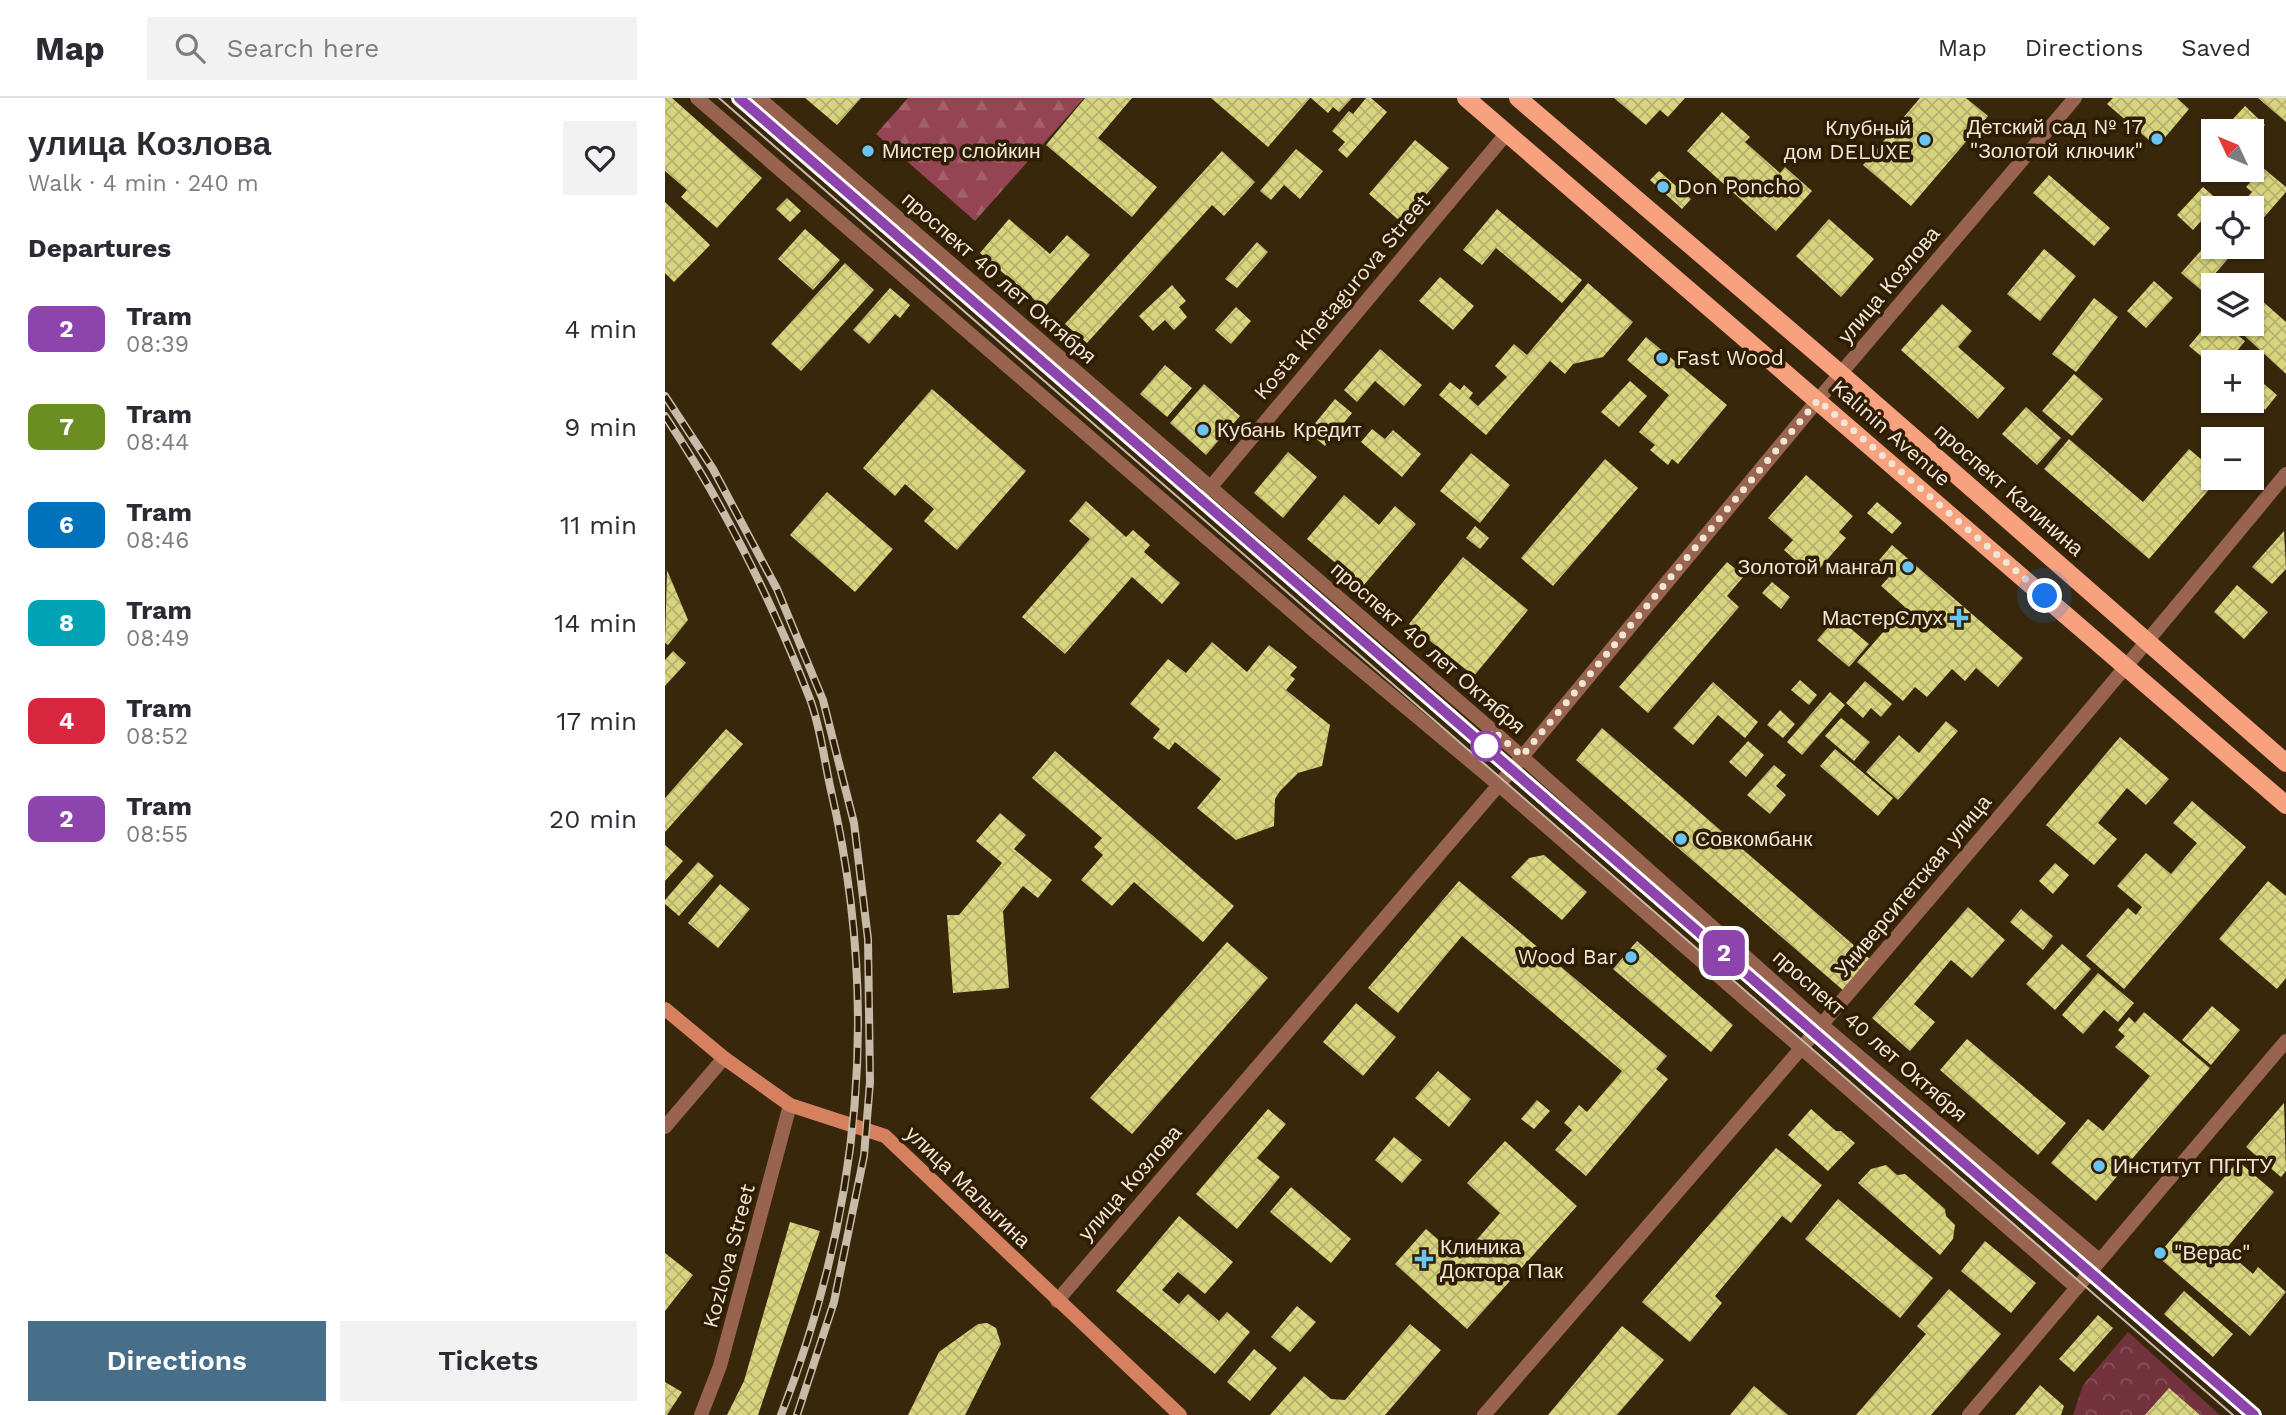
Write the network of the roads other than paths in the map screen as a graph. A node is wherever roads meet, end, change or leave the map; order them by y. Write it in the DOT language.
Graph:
graph roads {
  1 [pos="697,98"];
  2 [pos="759,98"];
  3 [pos="1466,98"];
  4 [pos="2075,98"];
  5 [pos="1528,101"];
  6 [pos="1507,133"];
  7 [pos="1841,374"];
  8 [pos="1818,400"];
  9 [pos="2286,474"];
  10 [pos="1209,489"];
  11 [pos="2148,642"];
  12 [pos="2127,667"];
  13 [pos="1522,756"];
  14 [pos="2286,763"];
  15 [pos="1499,785"];
  16 [pos="2286,805"];
  17 [pos="665,1009"];
  18 [pos="1822,1025"];
  19 [pos="2286,1041"];
  20 [pos="1801,1050"];
  21 [pos="724,1058"];
  22 [pos="790,1105"];
  23 [pos="665,1127"];
  24 [pos="2099,1260"];
  25 [pos="2077,1288"];
  26 [pos="1057,1301"];
  27 [pos="701,1415"];
  28 [pos="1180,1415"];
  29 [pos="1484,1415"];
  30 [pos="1969,1415"];
  1 -- 15 [label="street"];
  2 -- 10 [label="street, проспект 40 лет Октября"];
  3 -- 6 [label="main road, Kalinin Avenue"];
  4 -- 7 [label="street, улица Козлова"];
  5 -- 7 [label="main road, Kalinin Avenue"];
  6 -- 8 [label="main road, Kalinin Avenue"];
  6 -- 10 [label="street, Kosta Khetagurova Street"];
  7 -- 8 [label="street, улица Козлова"];
  7 -- 11 [label="main road, проспект Калинина"];
  8 -- 12 [label="main road, Kalinin Avenue"];
  8 -- 13 [label="street, улица Козлова"];
  9 -- 11 [label="street, Университетская улица"];
  10 -- 13 [label="street, проспект 40 лет Октября"];
  11 -- 12 [label="street, Университетская улица"];
  11 -- 14 [label="main road"];
  12 -- 16 [label="main road, Kalinin Avenue"];
  12 -- 18 [label="street, Университетская улица"];
  13 -- 15 [label="street, улица Козлова"];
  13 -- 18 [label="street, проспект 40 лет Октября"];
  15 -- 20 [label="street"];
  15 -- 26 [label="street, улица Козлова"];
  17 -- 21 [label="main road, улица Малыгина"];
  18 -- 20 [label="street, Университетская улица"];
  18 -- 24 [label="street, проспект 40 лет Октября"];
  19 -- 24 [label="street"];
  20 -- 25 [label="street"];
  20 -- 29 [label="street, Университетская улица"];
  21 -- 22 [label="main road, улица Малыгина"];
  21 -- 23 [label="street"];
  22 -- 26 [label="main road, улица Малыгина"];
  22 -- 27 [label="street, Kozlova Street"];
  24 -- 25 [label="street"];
  25 -- 30 [label="street"];
  26 -- 28 [label="main road, улица Малыгина"];
}
